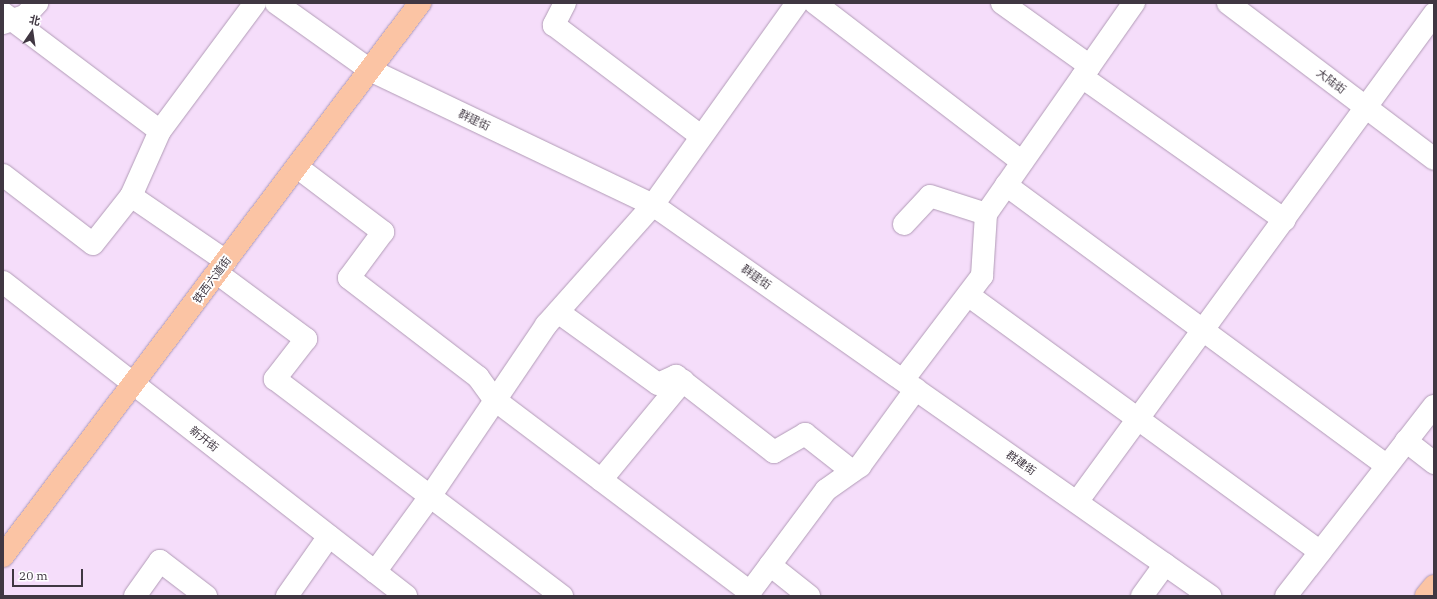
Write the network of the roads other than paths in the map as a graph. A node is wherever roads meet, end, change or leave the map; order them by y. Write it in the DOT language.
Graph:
graph roads {
  1 [pos="36,3"];
  2 [pos="256,3"];
  3 [pos="276,3"];
  4 [pos="420,3"];
  5 [pos="564,3"];
  6 [pos="797,3"];
  7 [pos="815,3"];
  8 [pos="1002,3"];
  9 [pos="1134,3"];
  10 [pos="1228,3"];
  11 [pos="1434,14"];
  12 [pos="6,18"];
  13 [pos="370,70"];
  14 [pos="1086,72"];
  15 [pos="1364,106"];
  16 [pos="160,131"];
  17 [pos="701,136"];
  18 [pos="1434,159"];
  19 [pos="1022,162"];
  20 [pos="297,168"];
  21 [pos="3,175"];
  22 [pos="1006,185"];
  23 [pos="132,196"];
  24 [pos="653,205"];
  25 [pos="986,214"];
  26 [pos="1285,220"];
  27 [pos="904,224"];
  28 [pos="221,267"];
  29 [pos="3,282"];
  30 [pos="968,295"];
  31 [pos="558,312"];
  32 [pos="1204,330"];
  33 [pos="683,381"];
  34 [pos="133,384"];
  35 [pos="909,385"];
  36 [pos="495,400"];
  37 [pos="1434,406"];
  38 [pos="1138,420"];
  39 [pos="1406,441"];
  40 [pos="1434,463"];
  41 [pos="1387,466"];
  42 [pos="852,471"];
  43 [pos="601,480"];
  44 [pos="429,498"];
  45 [pos="1077,502"];
  46 [pos="329,536"];
  47 [pos="7,542"];
  48 [pos="1320,552"];
  49 [pos="1165,564"];
  50 [pos="770,565"];
  51 [pos="375,572"];
  52 [pos="1434,586"];
  53 [pos="749,594"];
  54 [pos="135,596"];
  55 [pos="206,596"];
  56 [pos="287,596"];
  57 [pos="406,596"];
  58 [pos="562,596"];
  59 [pos="809,596"];
  60 [pos="1142,596"];
  61 [pos="1210,596"];
  62 [pos="1286,596"];
  63 [pos="1426,596"];
  1 -- 12 [label="street"];
  2 -- 16 [label="street"];
  3 -- 13 [label="street, 群建街"];
  4 -- 13 [label="main road, 铁西六道街"];
  5 -- 17 [label="street"];
  6 -- 17 [label="street"];
  7 -- 19 [label="street"];
  8 -- 14 [label="street"];
  9 -- 14 [label="street"];
  10 -- 15 [label="street, 大陆街"];
  11 -- 15 [label="street"];
  12 -- 16 [label="street"];
  13 -- 20 [label="main road, 铁西六道街"];
  13 -- 24 [label="street, 群建街"];
  14 -- 19 [label="street"];
  14 -- 26 [label="street"];
  15 -- 18 [label="street, 大陆街"];
  15 -- 26 [label="street"];
  16 -- 23 [label="street"];
  17 -- 24 [label="street"];
  19 -- 22 [label="street"];
  20 -- 28 [label="main road, 铁西六道街"];
  20 -- 36 [label="street"];
  21 -- 23 [label="street"];
  22 -- 25 [label="street"];
  22 -- 32 [label="street"];
  23 -- 28 [label="street"];
  24 -- 31 [label="street"];
  24 -- 35 [label="street, 群建街"];
  25 -- 27 [label="street"];
  25 -- 30 [label="street"];
  26 -- 32 [label="street"];
  28 -- 34 [label="main road, 铁西六道街"];
  28 -- 44 [label="street"];
  29 -- 34 [label="street, 新开街"];
  30 -- 35 [label="street"];
  30 -- 38 [label="street"];
  31 -- 33 [label="street"];
  31 -- 36 [label="street"];
  32 -- 38 [label="street"];
  32 -- 41 [label="street"];
  33 -- 42 [label="street"];
  33 -- 43 [label="street"];
  34 -- 46 [label="street, 新开街"];
  34 -- 47 [label="main road, 铁西六道街"];
  35 -- 42 [label="street"];
  35 -- 45 [label="street, 群建街"];
  36 -- 43 [label="street"];
  36 -- 44 [label="street"];
  37 -- 39 [label="street"];
  38 -- 45 [label="street"];
  38 -- 48 [label="street"];
  39 -- 40 [label="street"];
  39 -- 41 [label="street"];
  41 -- 48 [label="street"];
  42 -- 50 [label="street"];
  43 -- 53 [label="street"];
  44 -- 51 [label="street"];
  44 -- 58 [label="street"];
  45 -- 49 [label="street, 群建街"];
  46 -- 51 [label="street, 新开街"];
  46 -- 56 [label="street"];
  48 -- 62 [label="street"];
  49 -- 60 [label="street"];
  49 -- 61 [label="street, 群建街"];
  50 -- 53 [label="street"];
  50 -- 59 [label="street"];
  51 -- 57 [label="street, 新开街"];
  52 -- 63 [label="main road"];
  54 -- 55 [label="street"];
}
